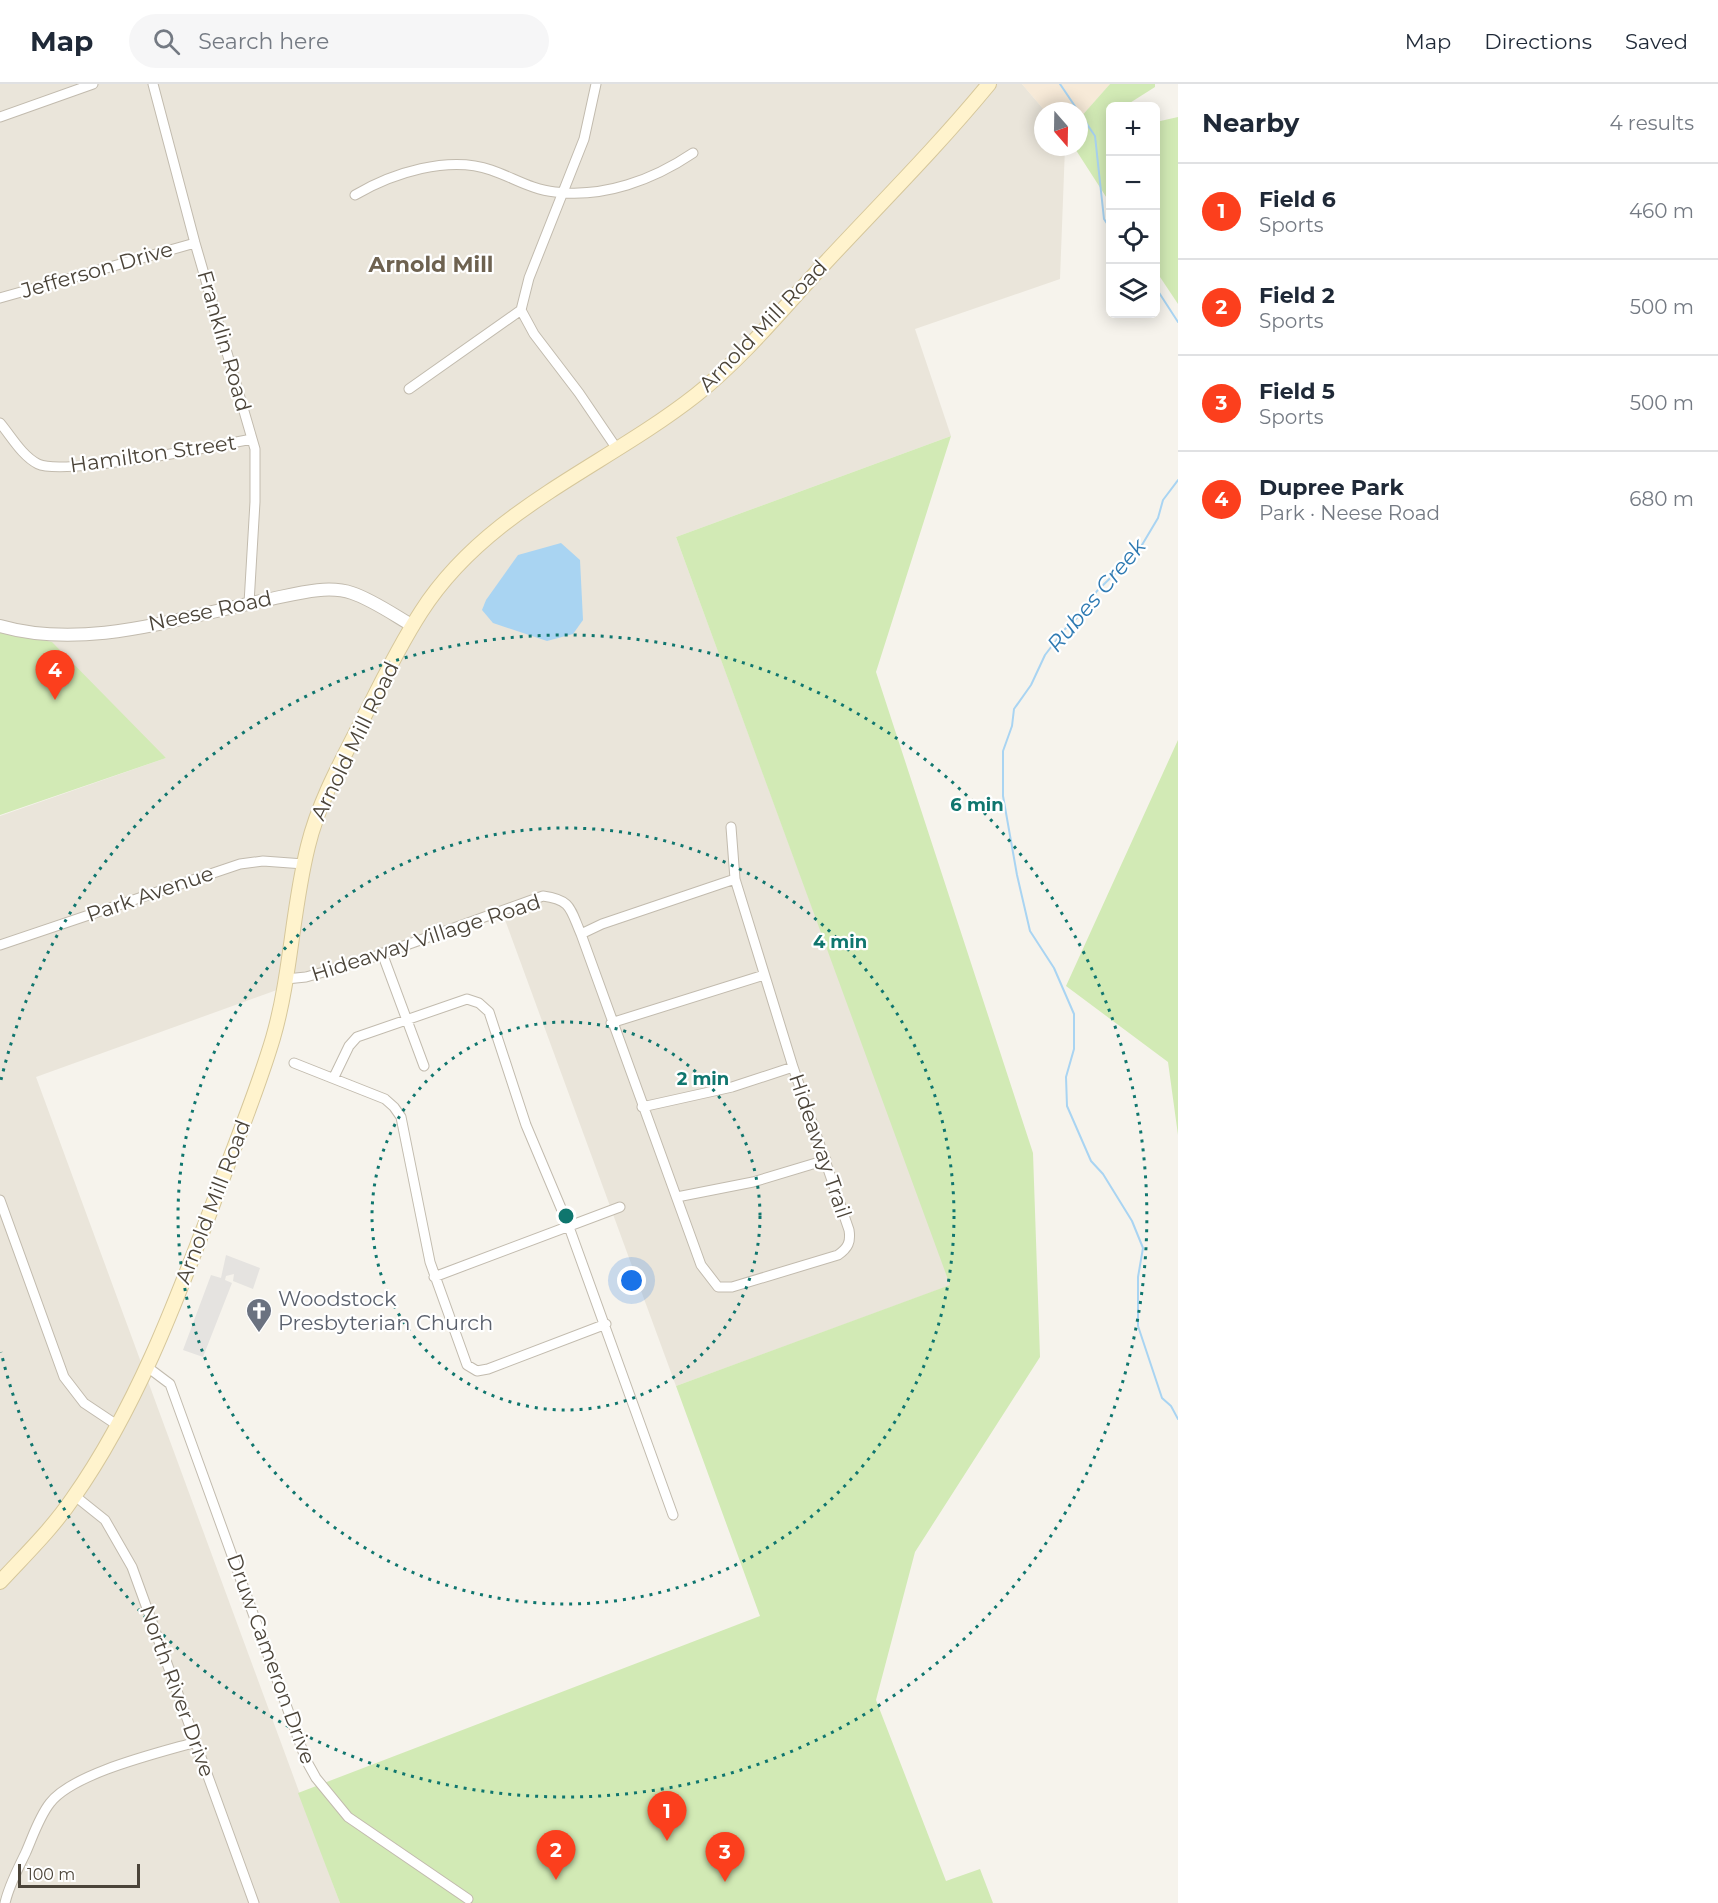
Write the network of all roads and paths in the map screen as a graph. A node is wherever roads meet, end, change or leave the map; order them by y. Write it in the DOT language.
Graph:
graph roads {
  1 [pos="93,84"];
  2 [pos="153,84"];
  3 [pos="596,84"];
  4 [pos="989,84"];
  5 [pos="0,117"];
  6 [pos="693,153"];
  7 [pos="563,192"];
  8 [pos="356,195"];
  9 [pos="195,243"];
  10 [pos="0,298"];
  11 [pos="521,310"];
  12 [pos="409,389"];
  13 [pos="0,423"];
  14 [pos="252,439"];
  15 [pos="617,450"];
  16 [pos="249,603"];
  17 [pos="0,626"];
  18 [pos="413,626"];
  19 [pos="731,828"];
  20 [pos="304,864"];
  21 [pos="735,879"];
  22 [pos="581,934"];
  23 [pos="0,945"];
  24 [pos="382,953"];
  25 [pos="764,975"];
  26 [pos="286,979"];
  27 [pos="405,1018"];
  28 [pos="611,1023"];
  29 [pos="294,1063"];
  30 [pos="424,1066"];
  31 [pos="793,1067"];
  32 [pos="334,1077"];
  33 [pos="642,1107"];
  34 [pos="826,1160"];
  35 [pos="677,1197"];
  36 [pos="0,1200"];
  37 [pos="620,1207"];
  38 [pos="569,1227"];
  39 [pos="434,1277"];
  40 [pos="606,1324"];
  41 [pos="146,1366"];
  42 [pos="117,1425"];
  43 [pos="75,1496"];
  44 [pos="673,1515"];
  45 [pos="0,1582"];
  46 [pos="196,1742"];
  47 [pos="468,1899"];
  48 [pos="5,1903"];
  49 [pos="254,1903"];
  1 -- 5 [label="street"];
  2 -- 9 [label="street, Franklin Road"];
  3 -- 7 [label="street"];
  4 -- 15 [label="main road, Arnold Mill Road"];
  6 -- 7 [label="street"];
  7 -- 8 [label="street"];
  7 -- 11 [label="street"];
  9 -- 10 [label="street, Jefferson Drive"];
  9 -- 14 [label="street, Franklin Road"];
  11 -- 12 [label="street"];
  11 -- 15 [label="street"];
  13 -- 14 [label="street, Hamilton Street"];
  14 -- 16 [label="street, Franklin Road"];
  15 -- 18 [label="main road, Arnold Mill Road"];
  16 -- 17 [label="street, Neese Road"];
  16 -- 18 [label="street, Neese Road"];
  18 -- 20 [label="main road, Arnold Mill Road"];
  19 -- 21 [label="street, Hideaway Trail"];
  20 -- 23 [label="street, Park Avenue"];
  20 -- 26 [label="main road, Arnold Mill Road"];
  21 -- 22 [label="street"];
  21 -- 25 [label="street, Hideaway Trail"];
  22 -- 24 [label="street, Hideaway Village Road"];
  22 -- 28 [label="street, Hideaway Trail"];
  24 -- 26 [label="street, Hideaway Village Road"];
  24 -- 27 [label="street"];
  25 -- 28 [label="street"];
  25 -- 31 [label="street, Hideaway Trail"];
  26 -- 41 [label="main road, Arnold Mill Road"];
  27 -- 30 [label="street"];
  27 -- 32 [label="street"];
  27 -- 38 [label="street"];
  28 -- 33 [label="street, Hideaway Trail"];
  29 -- 32 [label="street"];
  31 -- 33 [label="street"];
  31 -- 34 [label="street, Hideaway Trail"];
  32 -- 39 [label="street"];
  33 -- 35 [label="street, Hideaway Trail"];
  34 -- 35 [label="street"];
  34 -- 35 [label="street, Hideaway Trail"];
  36 -- 42 [label="street"];
  37 -- 38 [label="street"];
  38 -- 39 [label="street"];
  38 -- 40 [label="street"];
  39 -- 40 [label="street"];
  40 -- 44 [label="street"];
  41 -- 42 [label="main road, Arnold Mill Road"];
  41 -- 47 [label="street, Druw Cameron Drive"];
  42 -- 43 [label="main road, Arnold Mill Road"];
  43 -- 45 [label="main road, Arnold Mill Road"];
  43 -- 46 [label="street, North River Drive"];
  46 -- 48 [label="street"];
  46 -- 49 [label="street, North River Drive"];
}
